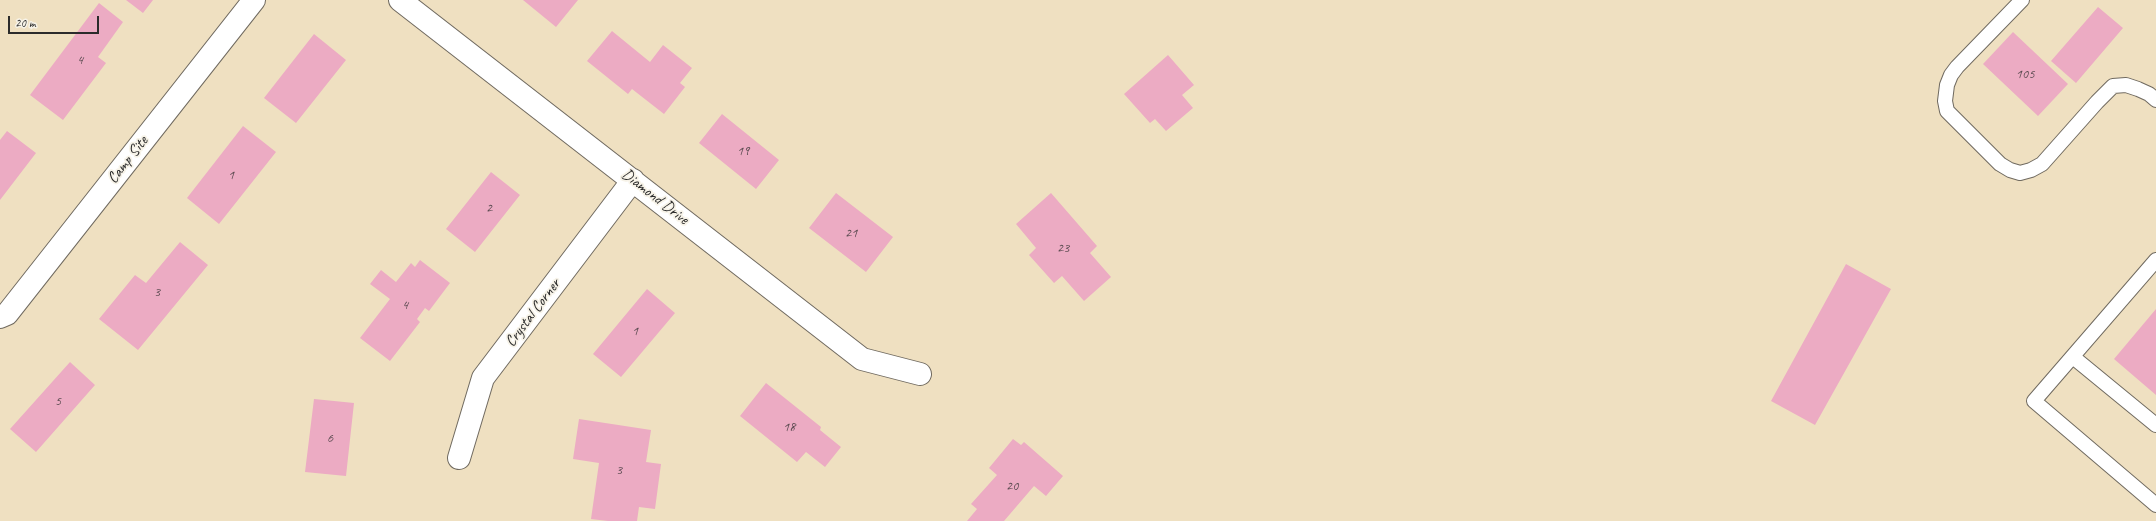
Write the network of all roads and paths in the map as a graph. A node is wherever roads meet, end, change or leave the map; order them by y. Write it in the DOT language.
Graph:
graph roads {
  1 [pos="254,0"];
  2 [pos="400,0"];
  3 [pos="2022,0"];
  4 [pos="2156,100"];
  5 [pos="633,180"];
  6 [pos="2156,260"];
  7 [pos="0,317"];
  8 [pos="2073,357"];
  9 [pos="920,374"];
  10 [pos="2156,425"];
  11 [pos="459,458"];
  12 [pos="2156,505"];
  1 -- 7 [label="street, Camp Site"];
  2 -- 5 [label="street, Diamond Drive"];
  3 -- 4 [label="lane"];
  5 -- 9 [label="street, Diamond Drive"];
  5 -- 11 [label="street, Crystal Corner"];
  6 -- 8 [label="lane"];
  8 -- 10 [label="lane"];
  8 -- 12 [label="lane"];
}
